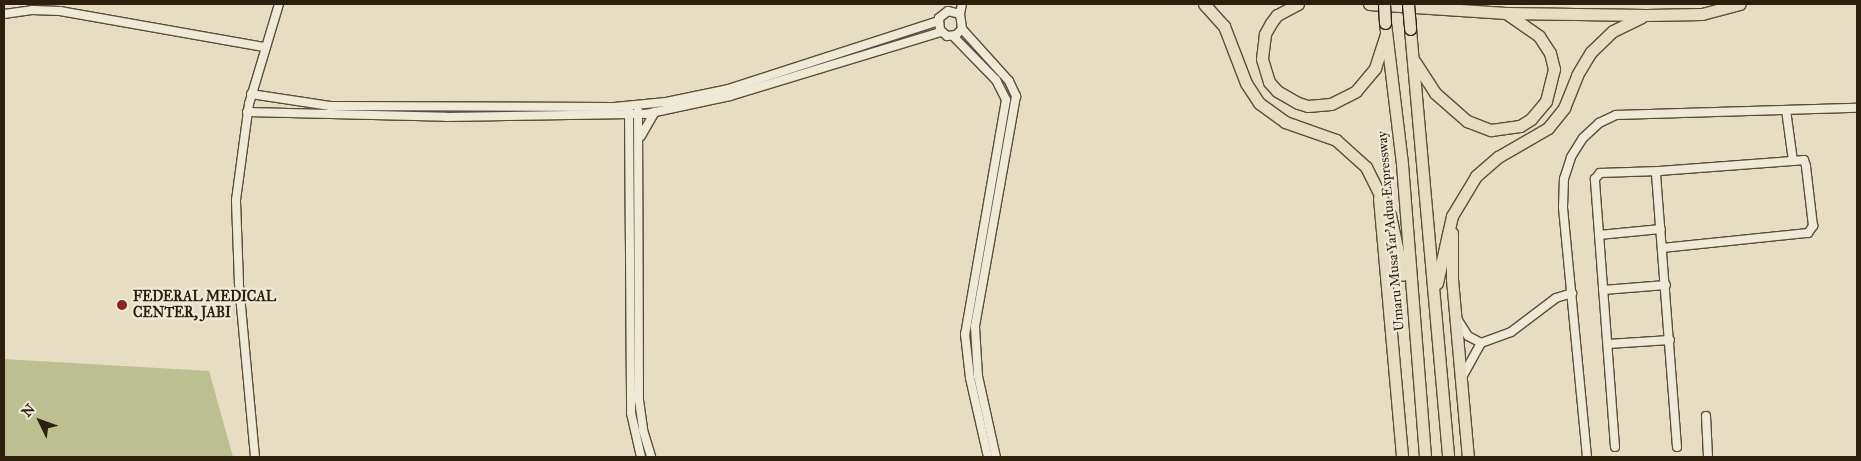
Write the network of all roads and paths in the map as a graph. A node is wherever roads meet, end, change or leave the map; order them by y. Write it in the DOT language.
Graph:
graph roads {
  1 [pos="280,4"];
  2 [pos="962,4"];
  3 [pos="1204,4"];
  4 [pos="1298,4"];
  5 [pos="1369,4"];
  6 [pos="1384,4"];
  7 [pos="1408,4"];
  8 [pos="1740,4"];
  9 [pos="946,8"];
  10 [pos="1506,13"];
  11 [pos="4,14"];
  12 [pos="960,14"];
  13 [pos="1646,15"];
  14 [pos="938,21"];
  15 [pos="1386,28"];
  16 [pos="962,29"];
  17 [pos="941,32"];
  18 [pos="953,36"];
  19 [pos="264,47"];
  20 [pos="857,48"];
  21 [pos="860,56"];
  22 [pos="1415,60"];
  23 [pos="251,94"];
  24 [pos="287,99"];
  25 [pos="310,101"];
  26 [pos="629,105"];
  27 [pos="638,105"];
  28 [pos="1857,108"];
  29 [pos="1786,110"];
  30 [pos="247,112"];
  31 [pos="655,112"];
  32 [pos="286,114"];
  33 [pos="310,114"];
  34 [pos="639,114"];
  35 [pos="629,115"];
  36 [pos="617,116"];
  37 [pos="630,131"];
  38 [pos="1001,131"];
  39 [pos="1011,133"];
  40 [pos="640,138"];
  41 [pos="1793,161"];
  42 [pos="1659,171"];
  43 [pos="1379,194"];
  44 [pos="987,202"];
  45 [pos="1458,202"];
  46 [pos="996,205"];
  47 [pos="1661,229"];
  48 [pos="1599,235"];
  49 [pos="1662,248"];
  50 [pos="975,268"];
  51 [pos="984,271"];
  52 [pos="1666,285"];
  53 [pos="1604,290"];
  54 [pos="1572,293"];
  55 [pos="1434,294"];
  56 [pos="1412,300"];
  57 [pos="1455,316"];
  58 [pos="1670,340"];
  59 [pos="1481,344"];
  60 [pos="1608,344"];
  61 [pos="1461,380"];
  62 [pos="1706,416"];
  63 [pos="1446,433"];
  64 [pos="1424,440"];
  65 [pos="1615,447"];
  66 [pos="1677,447"];
  67 [pos="255,457"];
  68 [pos="640,457"];
  69 [pos="651,457"];
  70 [pos="988,457"];
  71 [pos="996,457"];
  72 [pos="1402,457"];
  73 [pos="1420,457"];
  74 [pos="1425,457"];
  75 [pos="1448,457"];
  76 [pos="1455,457"];
  77 [pos="1468,457"];
  78 [pos="1588,457"];
  79 [pos="1708,457"];
  1 -- 19 [label="street"];
  2 -- 12 [label="street"];
  3 -- 43 [label="highway"];
  4 -- 15 [label="highway"];
  5 -- 10 [label="highway"];
  6 -- 15 [label="highway, Umaru Musa Yar'Adua Expressway, bridge"];
  7 -- 22 [label="highway, bridge"];
  8 -- 13 [label="highway"];
  9 -- 12 [label="street"];
  9 -- 14 [label="street"];
  10 -- 13 [label="highway"];
  10 -- 22 [label="highway"];
  11 -- 19 [label="street"];
  12 -- 16 [label="street"];
  13 -- 45 [label="highway"];
  14 -- 17 [label="street"];
  14 -- 20 [label="street"];
  15 -- 56 [label="highway, Umaru Musa Yar'Adua Expressway"];
  16 -- 18 [label="street"];
  16 -- 39 [label="street"];
  17 -- 18 [label="street"];
  17 -- 21 [label="street"];
  18 -- 38 [label="street"];
  19 -- 23 [label="street"];
  20 -- 21 [label="street"];
  20 -- 27 [label="street"];
  21 -- 31 [label="street"];
  22 -- 55 [label="highway"];
  23 -- 24 [label="street"];
  23 -- 30 [label="street"];
  24 -- 25 [label="street"];
  24 -- 32 [label="street"];
  25 -- 26 [label="street"];
  25 -- 33 [label="street"];
  26 -- 27 [label="street"];
  26 -- 35 [label="street"];
  27 -- 34 [label="street"];
  28 -- 29 [label="street"];
  29 -- 41 [label="street"];
  29 -- 54 [label="street"];
  30 -- 32 [label="street"];
  30 -- 67 [label="street"];
  31 -- 34 [label="street"];
  31 -- 40 [label="street"];
  32 -- 33 [label="street"];
  33 -- 36 [label="street"];
  34 -- 35 [label="street"];
  34 -- 40 [label="street"];
  35 -- 36 [label="street"];
  35 -- 37 [label="street"];
  36 -- 37 [label="street"];
  37 -- 68 [label="street"];
  38 -- 39 [label="street"];
  38 -- 44 [label="street"];
  39 -- 46 [label="street"];
  40 -- 69 [label="street"];
  41 -- 42 [label="street"];
  41 -- 49 [label="street"];
  42 -- 47 [label="street"];
  42 -- 48 [label="street"];
  43 -- 56 [label="highway"];
  43 -- 72 [label="highway, Umaru Musa Yar'Adua Expressway"];
  44 -- 46 [label="street"];
  44 -- 50 [label="street"];
  45 -- 55 [label="highway"];
  45 -- 57 [label="highway"];
  46 -- 51 [label="street"];
  47 -- 48 [label="street"];
  47 -- 49 [label="street"];
  48 -- 53 [label="street"];
  49 -- 52 [label="street"];
  50 -- 51 [label="street"];
  50 -- 70 [label="street"];
  51 -- 71 [label="street"];
  52 -- 53 [label="street"];
  52 -- 58 [label="street"];
  53 -- 60 [label="street"];
  54 -- 59 [label="street"];
  54 -- 78 [label="street"];
  55 -- 63 [label="highway"];
  56 -- 64 [label="highway, Umaru Musa Yar'Adua Expressway"];
  57 -- 59 [label="street"];
  57 -- 61 [label="highway"];
  58 -- 60 [label="street"];
  58 -- 66 [label="street"];
  59 -- 61 [label="street"];
  60 -- 65 [label="street"];
  61 -- 77 [label="highway"];
  62 -- 79 [label="street"];
  63 -- 75 [label="highway"];
  63 -- 76 [label="highway"];
  64 -- 73 [label="highway"];
  64 -- 74 [label="highway, Umaru Musa Yar'Adua Expressway"];
}
